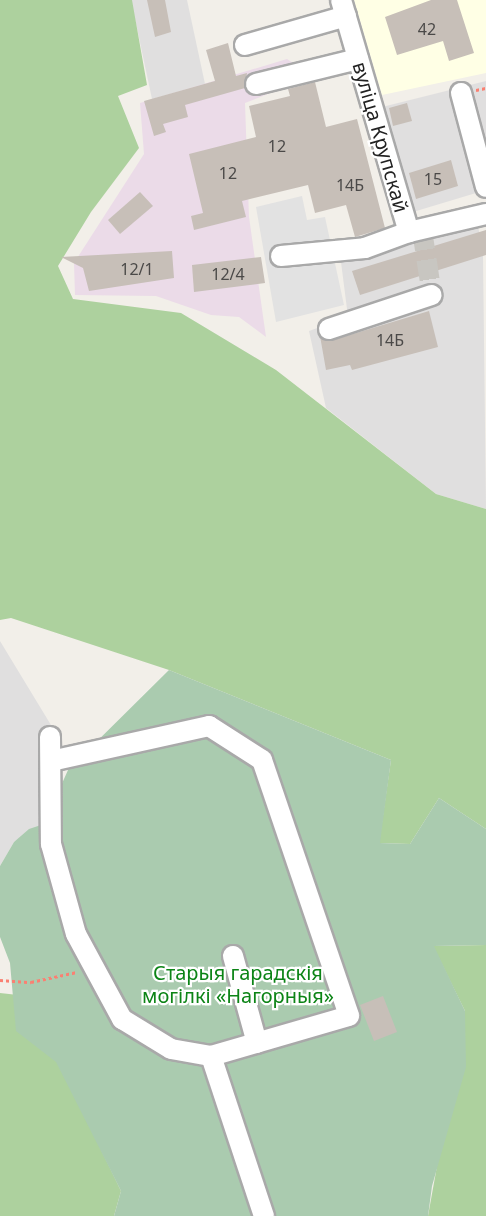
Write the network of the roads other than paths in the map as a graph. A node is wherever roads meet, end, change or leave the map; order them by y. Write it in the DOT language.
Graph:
graph roads {
  1 [pos="343,8"];
  2 [pos="245,45"];
  3 [pos="358,59"];
  4 [pos="256,84"];
  5 [pos="461,93"];
  6 [pos="486,187"];
  7 [pos="486,214"];
  8 [pos="409,232"];
  9 [pos="281,255"];
  10 [pos="432,295"];
  11 [pos="328,329"];
  12 [pos="50,737"];
  13 [pos="51,761"];
  14 [pos="233,956"];
  15 [pos="256,1043"];
  16 [pos="212,1056"];
  17 [pos="264,1216"];
  1 -- 2 [label="street"];
  1 -- 3 [label="street, вуліца Крупскай"];
  3 -- 4 [label="street"];
  3 -- 8 [label="street, вуліца Крупскай"];
  5 -- 6 [label="street"];
  7 -- 8 [label="street, вуліца Крупскай"];
  8 -- 9 [label="street"];
  10 -- 11 [label="street"];
  12 -- 13 [label="street"];
  13 -- 15 [label="street"];
  13 -- 16 [label="street"];
  14 -- 15 [label="street"];
  15 -- 16 [label="street"];
  16 -- 17 [label="street"];
}
